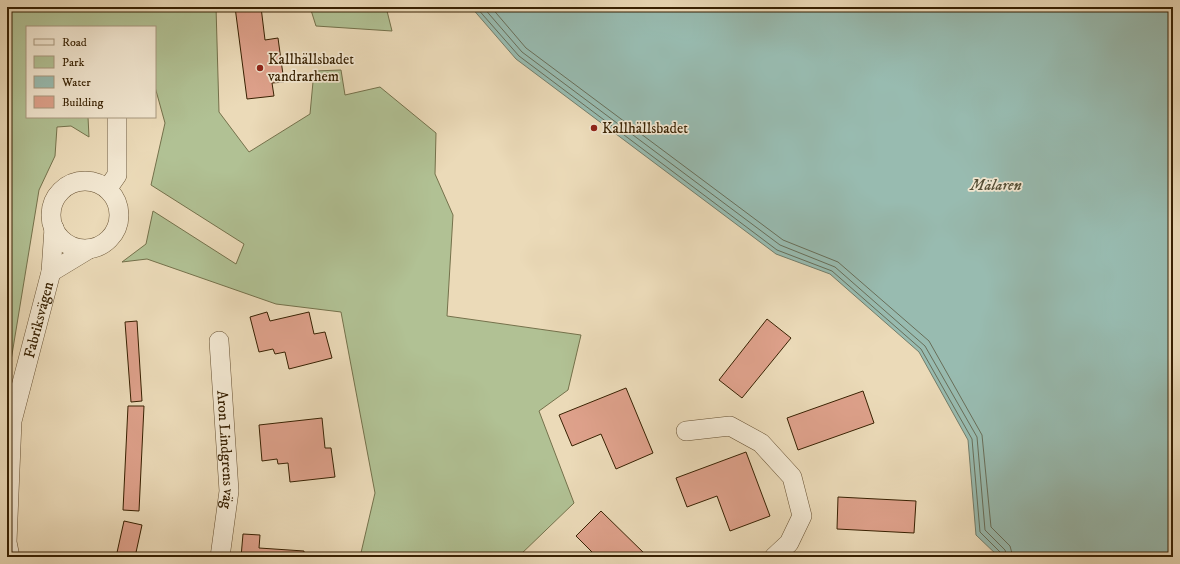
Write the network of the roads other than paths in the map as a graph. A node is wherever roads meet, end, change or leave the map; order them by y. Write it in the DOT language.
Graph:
graph roads {
  1 [pos="117,118"];
  2 [pos="108,188"];
  3 [pos="54,228"];
  4 [pos="89,249"];
  5 [pos="51,272"];
  6 [pos="219,341"];
  7 [pos="686,431"];
  8 [pos="10,557"];
  9 [pos="220,557"];
  10 [pos="774,557"];
  1 -- 2 [label="street"];
  2 -- 3 [label="street, Fabriksvägen"];
  2 -- 4 [label="street, Fabriksvägen"];
  3 -- 4 [label="street"];
  3 -- 5 [label="street, Fabriksvägen"];
  4 -- 5 [label="street, Fabriksvägen"];
  5 -- 8 [label="street, Fabriksvägen"];
  6 -- 9 [label="street, Aron Lindgrens väg"];
  7 -- 10 [label="street"];
}
